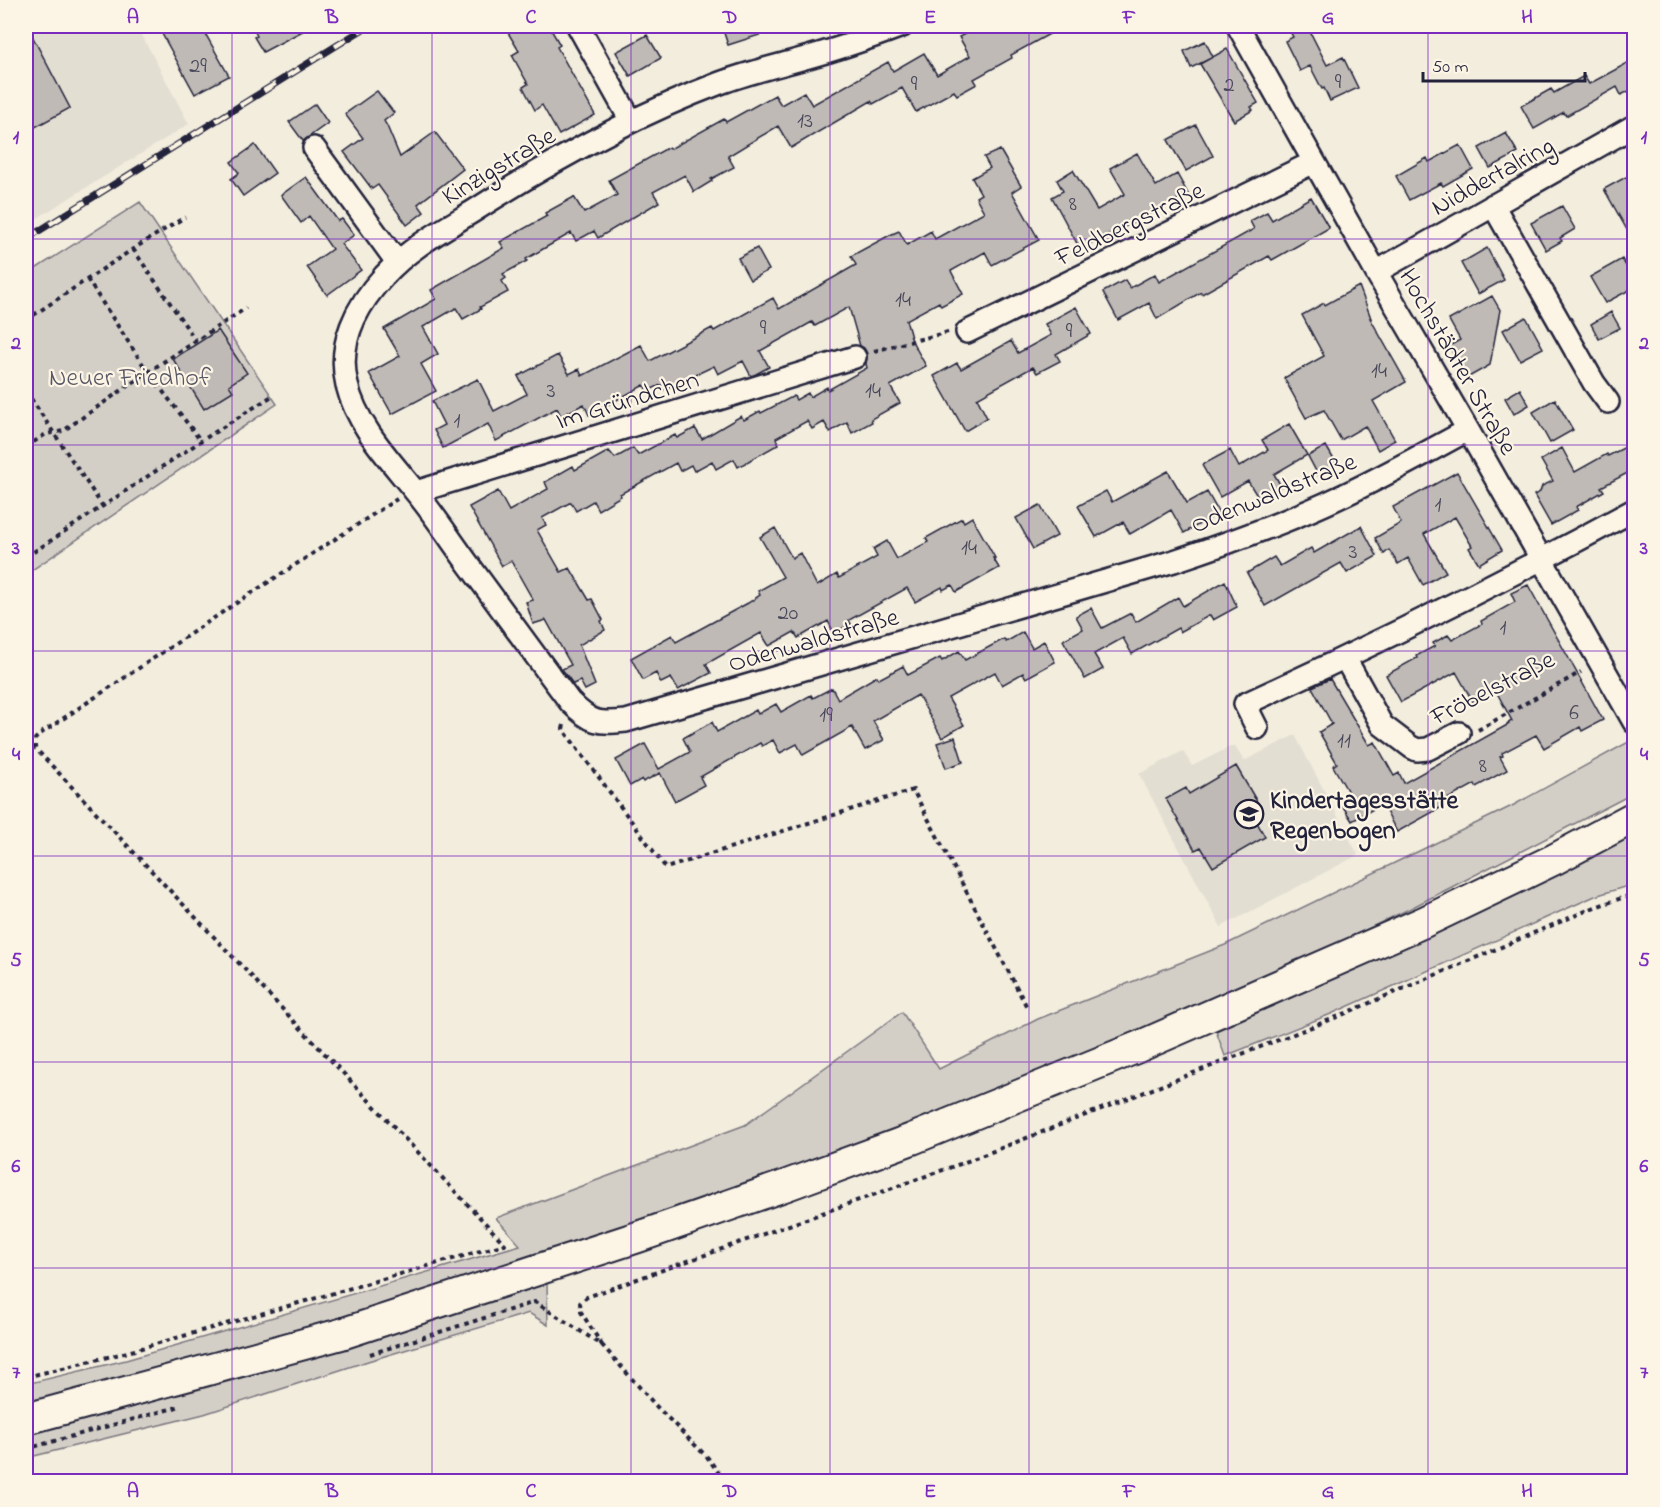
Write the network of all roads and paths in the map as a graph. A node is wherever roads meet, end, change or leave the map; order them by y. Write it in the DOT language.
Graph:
graph roads {
  1 [pos="578,26"];
  2 [pos="1238,26"];
  3 [pos="890,28"];
  4 [pos="631,121"];
  5 [pos="1635,126"];
  6 [pos="314,148"];
  7 [pos="1314,162"];
  8 [pos="1493,205"];
  9 [pos="185,217"];
  10 [pos="132,249"];
  11 [pos="397,262"];
  12 [pos="1376,272"];
  13 [pos="87,279"];
  14 [pos="246,308"];
  15 [pos="26,320"];
  16 [pos="967,332"];
  17 [pos="196,340"];
  18 [pos="344,349"];
  19 [pos="855,357"];
  20 [pos="148,372"];
  21 [pos="26,390"];
  22 [pos="272,396"];
  23 [pos="1608,402"];
  24 [pos="1468,430"];
  25 [pos="54,433"];
  26 [pos="201,441"];
  27 [pos="26,447"];
  28 [pos="414,491"];
  29 [pos="103,507"];
  30 [pos="1635,510"];
  31 [pos="26,556"];
  32 [pos="1542,560"];
  33 [pos="1345,658"];
  34 [pos="1600,661"];
  35 [pos="570,702"];
  36 [pos="1635,722"];
  37 [pos="1257,728"];
  38 [pos="1459,733"];
  39 [pos="1635,817"];
  40 [pos="1635,894"];
  41 [pos="1028,1009"];
  42 [pos="602,1345"];
  43 [pos="370,1354"];
  44 [pos="26,1377"];
  45 [pos="186,1405"];
  46 [pos="26,1419"];
  47 [pos="26,1449"];
  48 [pos="725,1482"];
  1 -- 4 [label="street"];
  2 -- 7 [label="street, Hochstädter Straße"];
  3 -- 4 [label="street, Kinzigstraße"];
  4 -- 11 [label="street, Kinzigstraße"];
  5 -- 8 [label="street, Niddertalring"];
  6 -- 11 [label="street"];
  7 -- 12 [label="street, Hochstädter Straße"];
  7 -- 16 [label="street, Feldbergstraße"];
  8 -- 12 [label="street, Niddertalring"];
  8 -- 23 [label="street"];
  9 -- 10 [label="path"];
  10 -- 13 [label="path"];
  10 -- 17 [label="path"];
  11 -- 18 [label="street, Kinzigstraße"];
  12 -- 24 [label="street, Hochstädter Straße"];
  13 -- 15 [label="path"];
  13 -- 20 [label="path"];
  14 -- 17 [label="path"];
  16 -- 19 [label="path"];
  17 -- 20 [label="path"];
  18 -- 28 [label="street, Odenwaldstraße"];
  19 -- 28 [label="street, Im Gründchen"];
  20 -- 25 [label="path"];
  20 -- 26 [label="path"];
  21 -- 25 [label="path"];
  22 -- 26 [label="path"];
  24 -- 32 [label="street, Hochstädter Straße"];
  24 -- 35 [label="street, Odenwaldstraße"];
  25 -- 27 [label="path"];
  25 -- 29 [label="path"];
  26 -- 29 [label="path"];
  28 -- 35 [label="street, Odenwaldstraße"];
  28 -- 44 [label="path"];
  29 -- 31 [label="path"];
  30 -- 32 [label="street"];
  32 -- 33 [label="street"];
  32 -- 34 [label="street, Hochstädter Straße"];
  33 -- 37 [label="street"];
  33 -- 38 [label="street, Fröbelstraße"];
  34 -- 36 [label="street, Hochstädter Straße"];
  34 -- 38 [label="path, Fröbelstraße"];
  35 -- 41 [label="path"];
  39 -- 46 [label="main road"];
  40 -- 42 [label="path"];
  42 -- 43 [label="path"];
  42 -- 48 [label="path"];
  45 -- 47 [label="path"];
}
